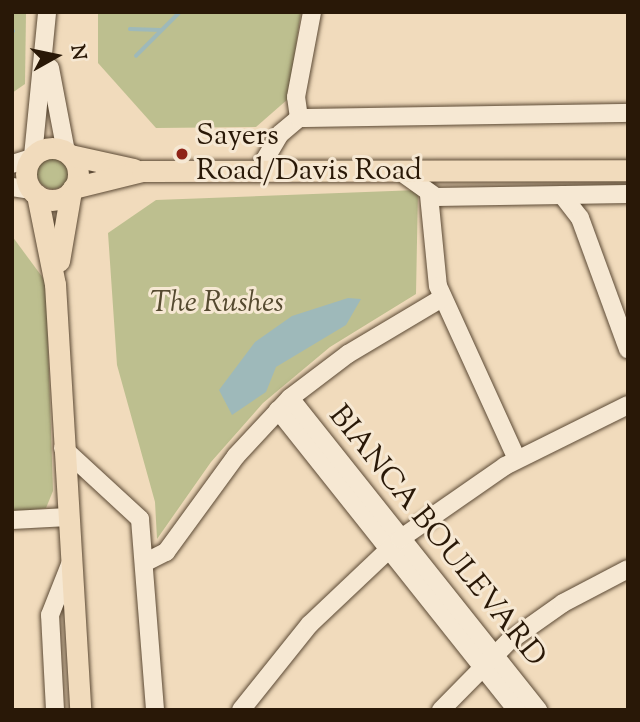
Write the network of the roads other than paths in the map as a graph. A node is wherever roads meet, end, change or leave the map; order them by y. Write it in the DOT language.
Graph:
graph roads {
  1 [pos="47,12"];
  2 [pos="312,12"];
  3 [pos="47,44"];
  4 [pos="303,68"];
  5 [pos="628,113"];
  6 [pos="321,117"];
  7 [pos="299,118"];
  8 [pos="68,154"];
  9 [pos="26,159"];
  10 [pos="628,159"];
  11 [pos="537,167"];
  12 [pos="628,170"];
  13 [pos="142,172"];
  14 [pos="401,172"];
  15 [pos="257,173"];
  16 [pos="72,189"];
  17 [pos="27,191"];
  18 [pos="628,194"];
  19 [pos="429,195"];
  20 [pos="562,195"];
  21 [pos="588,195"];
  22 [pos="449,198"];
  23 [pos="580,218"];
  24 [pos="435,219"];
  25 [pos="55,284"];
  26 [pos="442,298"];
  27 [pos="628,349"];
  28 [pos="284,404"];
  29 [pos="628,405"];
  30 [pos="63,448"];
  31 [pos="517,459"];
  32 [pos="68,517"];
  33 [pos="12,520"];
  34 [pos="395,544"];
  35 [pos="71,562"];
  36 [pos="144,562"];
  37 [pos="628,569"];
  38 [pos="487,660"];
  39 [pos="55,710"];
  40 [pos="80,710"];
  41 [pos="155,710"];
  42 [pos="241,710"];
  43 [pos="441,710"];
  44 [pos="517,710"];
  45 [pos="538,710"];
  1 -- 3 [label="street"];
  2 -- 4 [label="street"];
  3 -- 8 [label="street"];
  3 -- 9 [label="street"];
  4 -- 6 [label="street"];
  4 -- 7 [label="street"];
  5 -- 6 [label="street"];
  6 -- 7 [label="street"];
  7 -- 15 [label="street"];
  8 -- 9 [label="main road"];
  8 -- 13 [label="main road"];
  8 -- 16 [label="main road"];
  9 -- 17 [label="main road"];
  10 -- 11 [label="main road"];
  11 -- 12 [label="main road"];
  11 -- 14 [label="main road"];
  13 -- 15 [label="main road"];
  13 -- 16 [label="main road"];
  14 -- 15 [label="main road"];
  14 -- 19 [label="street"];
  16 -- 17 [label="main road"];
  16 -- 25 [label="main road"];
  17 -- 25 [label="main road"];
  18 -- 21 [label="street"];
  19 -- 22 [label="street"];
  19 -- 24 [label="street"];
  20 -- 21 [label="street"];
  20 -- 22 [label="street"];
  20 -- 23 [label="street"];
  21 -- 23 [label="street"];
  22 -- 24 [label="street"];
  23 -- 27 [label="street"];
  24 -- 26 [label="street"];
  25 -- 30 [label="main road"];
  26 -- 28 [label="street"];
  26 -- 31 [label="street"];
  28 -- 34 [label="street, BIANCA BOULEVARD"];
  28 -- 36 [label="street"];
  29 -- 31 [label="street"];
  30 -- 32 [label="main road"];
  30 -- 36 [label="street"];
  31 -- 34 [label="street"];
  32 -- 33 [label="street"];
  32 -- 35 [label="main road"];
  34 -- 38 [label="street, BIANCA BOULEVARD"];
  34 -- 42 [label="street"];
  35 -- 39 [label="street"];
  35 -- 40 [label="main road"];
  36 -- 41 [label="street"];
  37 -- 38 [label="street"];
  38 -- 43 [label="street"];
  38 -- 44 [label="street, BIANCA BOULEVARD"];
  38 -- 45 [label="street, BIANCA BOULEVARD"];
}
